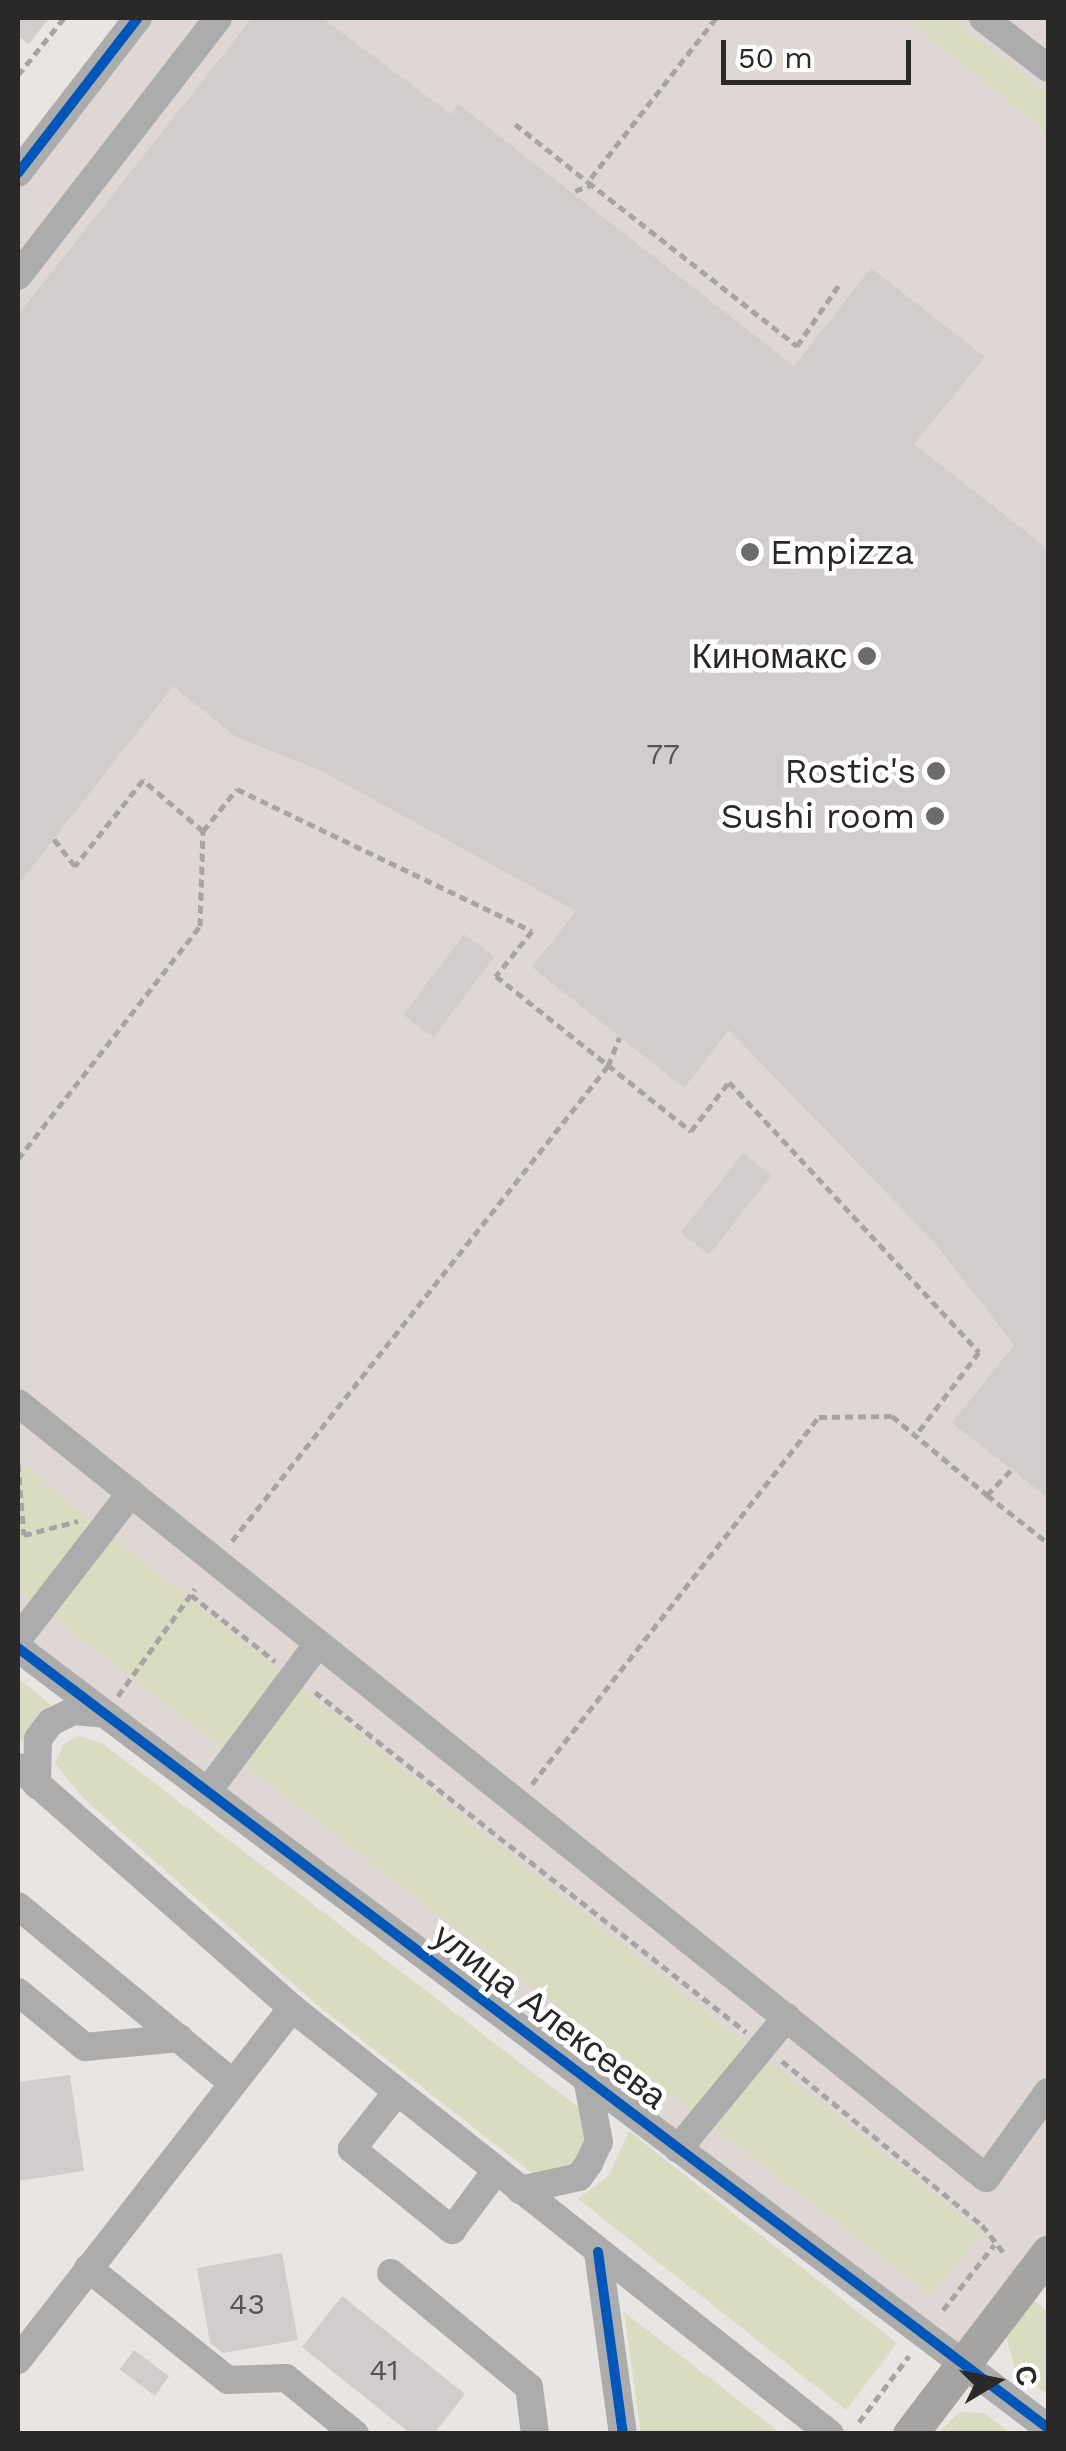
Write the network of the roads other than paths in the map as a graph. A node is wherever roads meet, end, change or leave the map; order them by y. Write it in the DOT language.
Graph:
graph roads {
  1 [pos="138,18"];
  2 [pos="218,18"];
  3 [pos="983,18"];
  4 [pos="1048,68"];
  5 [pos="18,173"];
  6 [pos="18,276"];
  7 [pos="18,1403"];
  8 [pos="131,1493"];
  9 [pos="18,1639"];
  10 [pos="316,1646"];
  11 [pos="18,1648"];
  12 [pos="101,1714"];
  13 [pos="27,1776"];
  14 [pos="208,1791"];
  15 [pos="18,1906"];
  16 [pos="18,1992"];
  17 [pos="292,2008"];
  18 [pos="787,2016"];
  19 [pos="180,2038"];
  20 [pos="587,2078"];
  21 [pos="232,2083"];
  22 [pos="397,2092"];
  23 [pos="1048,2092"];
  24 [pos="678,2149"];
  25 [pos="496,2172"];
  26 [pos="520,2190"];
  27 [pos="598,2252"];
  28 [pos="1048,2253"];
  29 [pos="88,2268"];
  30 [pos="390,2274"];
  31 [pos="18,2360"];
  32 [pos="964,2364"];
  33 [pos="1048,2428"];
  34 [pos="355,2434"];
  35 [pos="535,2434"];
  36 [pos="623,2434"];
  37 [pos="830,2434"];
  38 [pos="910,2434"];
  1 -- 5 [label="street"];
  2 -- 6 [label="street"];
  3 -- 4 [label="street"];
  7 -- 8 [label="street"];
  8 -- 9 [label="street"];
  8 -- 10 [label="street"];
  10 -- 14 [label="street"];
  10 -- 18 [label="street"];
  11 -- 12 [label="street, улица Алексеева"];
  12 -- 13 [label="street"];
  12 -- 14 [label="street, улица Алексеева"];
  13 -- 17 [label="street"];
  14 -- 20 [label="street, улица Алексеева"];
  15 -- 19 [label="street"];
  16 -- 19 [label="street"];
  17 -- 21 [label="street"];
  17 -- 22 [label="street"];
  18 -- 23 [label="street"];
  18 -- 24 [label="street"];
  19 -- 21 [label="street"];
  20 -- 24 [label="street, улица Алексеева"];
  20 -- 26 [label="street"];
  21 -- 29 [label="street"];
  22 -- 25 [label="street"];
  22 -- 25 [label="street"];
  24 -- 32 [label="street, улица Алексеева"];
  25 -- 26 [label="street"];
  26 -- 27 [label="street"];
  27 -- 36 [label="street"];
  27 -- 37 [label="street"];
  28 -- 32 [label="main road"];
  29 -- 31 [label="street"];
  29 -- 34 [label="street"];
  30 -- 35 [label="street"];
  32 -- 33 [label="street, улица Алексеева"];
  32 -- 38 [label="main road"];
}
